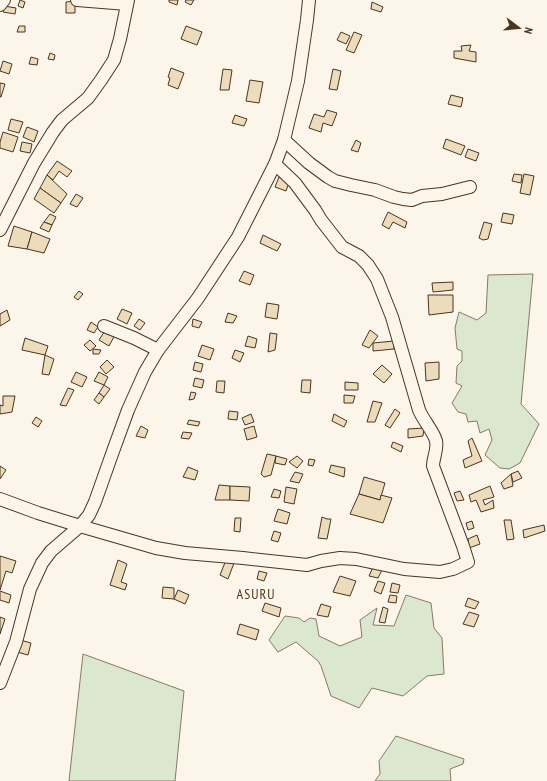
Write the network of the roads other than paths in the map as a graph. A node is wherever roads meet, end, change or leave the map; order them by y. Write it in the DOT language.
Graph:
graph roads {
  1 [pos="4,0"];
  2 [pos="78,0"];
  3 [pos="310,0"];
  4 [pos="127,2"];
  5 [pos="0,5"];
  6 [pos="284,140"];
  7 [pos="275,164"];
  8 [pos="470,187"];
  9 [pos="5,208"];
  10 [pos="0,230"];
  11 [pos="104,326"];
  12 [pos="158,350"];
  13 [pos="0,499"];
  14 [pos="80,526"];
  15 [pos="0,683"];
  1 -- 5 [label="street"];
  2 -- 4 [label="street"];
  3 -- 6 [label="street"];
  4 -- 9 [label="street"];
  6 -- 7 [label="street"];
  6 -- 8 [label="street"];
  7 -- 12 [label="street"];
  7 -- 14 [label="street"];
  9 -- 10 [label="street"];
  11 -- 12 [label="street"];
  12 -- 14 [label="street"];
  13 -- 14 [label="street"];
  14 -- 15 [label="street"];
}
